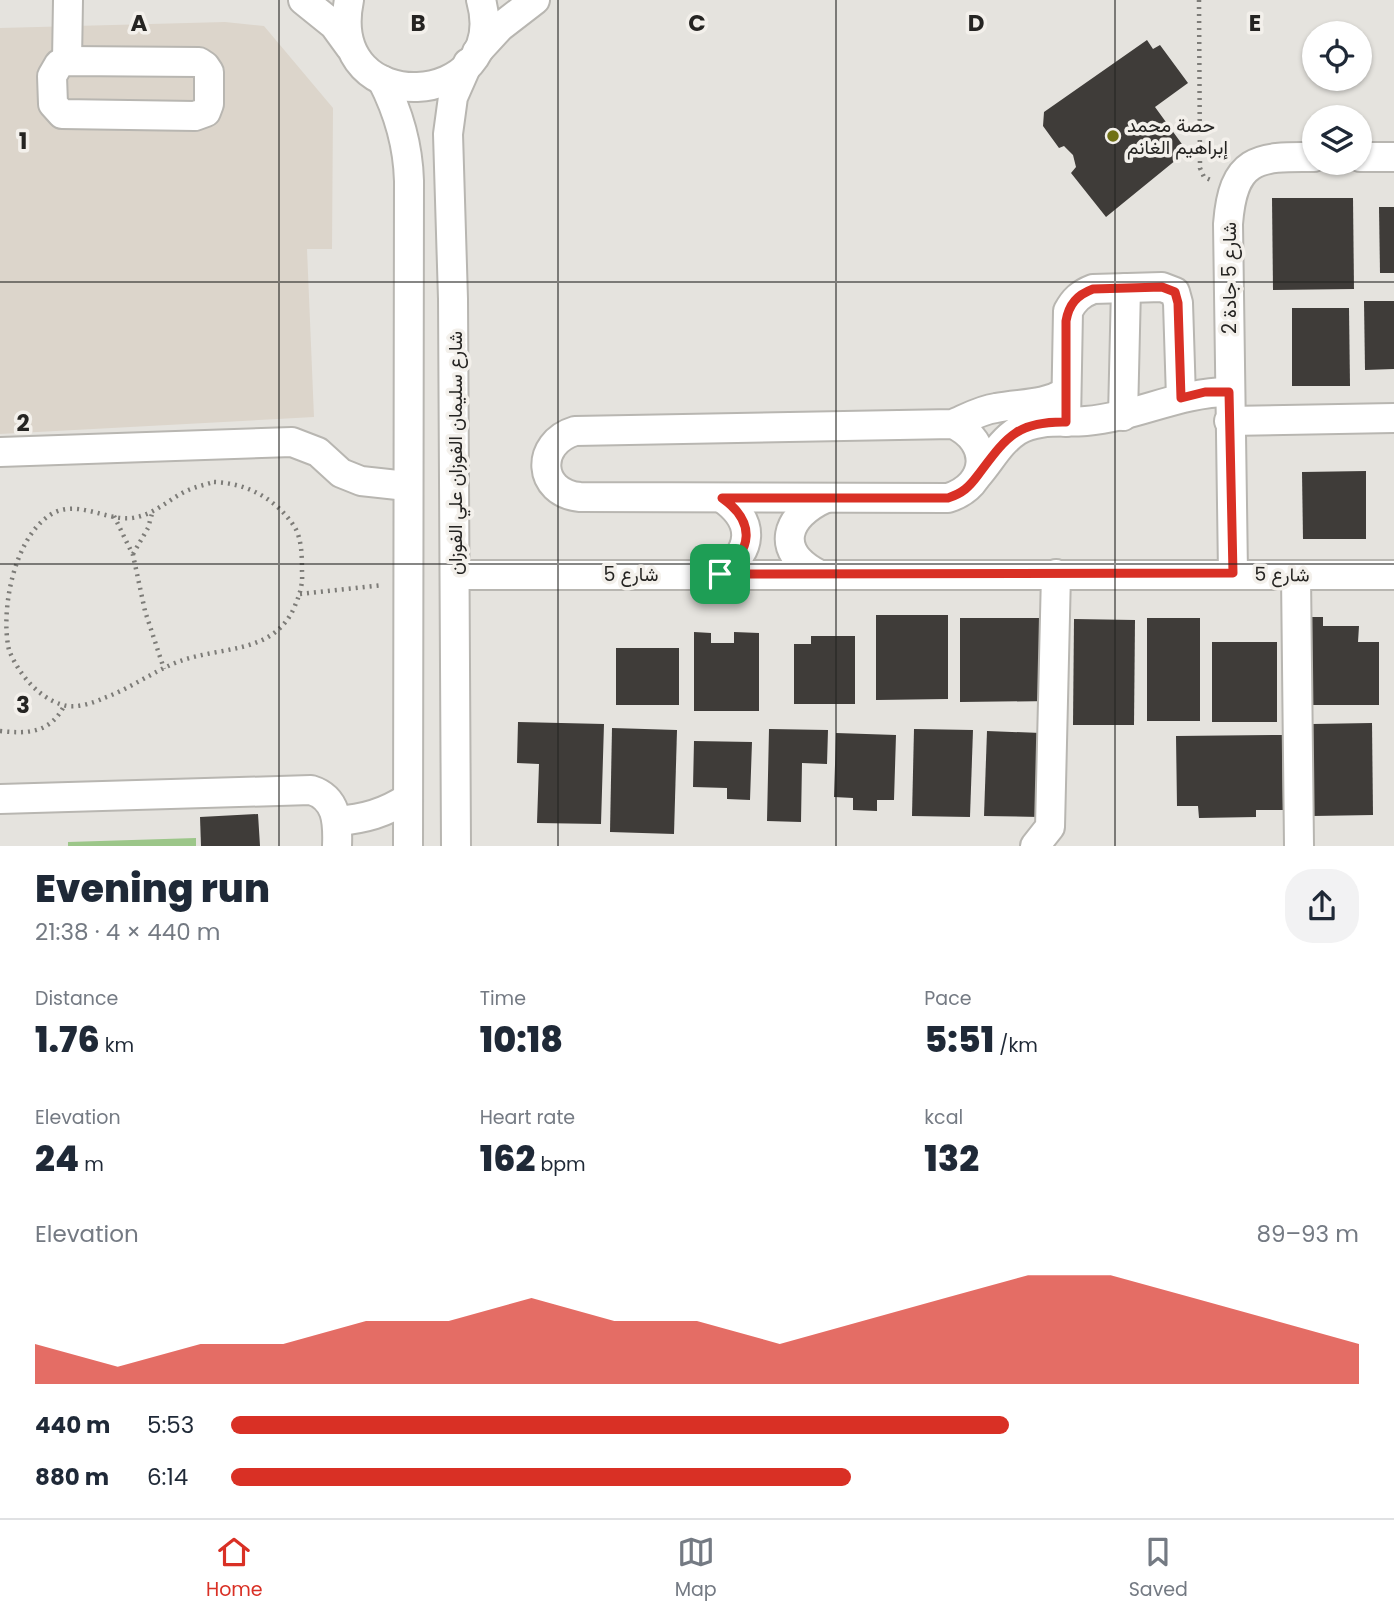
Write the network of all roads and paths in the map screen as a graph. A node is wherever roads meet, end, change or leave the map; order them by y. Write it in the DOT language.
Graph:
graph roads {
  1 [pos="68,0"];
  2 [pos="303,0"];
  3 [pos="349,0"];
  4 [pos="481,0"];
  5 [pos="535,0"];
  6 [pos="1199,0"];
  7 [pos="353,51"];
  8 [pos="472,59"];
  9 [pos="67,61"];
  10 [pos="382,80"];
  11 [pos="1302,157"];
  12 [pos="1372,157"];
  13 [pos="1394,157"];
  14 [pos="1235,186"];
  15 [pos="1126,288"];
  16 [pos="408,297"];
  17 [pos="453,299"];
  18 [pos="1066,392"];
  19 [pos="1229,392"];
  20 [pos="1181,398"];
  21 [pos="1123,416"];
  22 [pos="1394,418"];
  23 [pos="1229,421"];
  24 [pos="1066,422"];
  25 [pos="953,424"];
  26 [pos="0,452"];
  27 [pos="978,475"];
  28 [pos="407,486"];
  29 [pos="722,498"];
  30 [pos="826,498"];
  31 [pos="153,510"];
  32 [pos="114,515"];
  33 [pos="133,555"];
  34 [pos="1233,573"];
  35 [pos="720,574"];
  36 [pos="818,574"];
  37 [pos="1056,574"];
  38 [pos="456,575"];
  39 [pos="1296,575"];
  40 [pos="1394,575"];
  41 [pos="407,583"];
  42 [pos="300,594"];
  43 [pos="164,669"];
  44 [pos="64,706"];
  45 [pos="0,732"];
  46 [pos="408,798"];
  47 [pos="0,799"];
  48 [pos="337,834"];
  49 [pos="408,846"];
  50 [pos="456,846"];
  51 [pos="1035,846"];
  52 [pos="1299,846"];
  1 -- 9 [label="street"];
  2 -- 7 [label="street"];
  3 -- 7 [label="street"];
  4 -- 8 [label="street"];
  5 -- 8 [label="street"];
  6 -- 14 [label="path"];
  7 -- 10 [label="street"];
  8 -- 10 [label="street"];
  8 -- 17 [label="street, شارع سليمان الفوزان علي الفوزان"];
  9 -- 9 [label="street"];
  10 -- 16 [label="street"];
  11 -- 14 [label="street"];
  12 -- 13 [label="street"];
  14 -- 19 [label="street, شارع 5 جادة 2"];
  15 -- 18 [label="street"];
  15 -- 20 [label="street"];
  15 -- 21 [label="street"];
  16 -- 17 [label="street"];
  16 -- 28 [label="street"];
  17 -- 38 [label="street, شارع سليمان الفوزان علي الفوزان"];
  18 -- 24 [label="street"];
  18 -- 25 [label="street"];
  19 -- 20 [label="street"];
  19 -- 23 [label="street, شارع 5 جادة 2"];
  20 -- 21 [label="street"];
  21 -- 24 [label="street"];
  22 -- 23 [label="street"];
  23 -- 34 [label="street, شارع 5 جادة 2"];
  24 -- 27 [label="street"];
  25 -- 27 [label="street"];
  25 -- 29 [label="street"];
  26 -- 28 [label="street"];
  27 -- 30 [label="street"];
  28 -- 41 [label="street"];
  29 -- 30 [label="street"];
  29 -- 35 [label="street"];
  30 -- 36 [label="street"];
  31 -- 32 [label="path"];
  31 -- 33 [label="path"];
  31 -- 42 [label="path"];
  32 -- 33 [label="path"];
  32 -- 44 [label="path"];
  33 -- 43 [label="path"];
  34 -- 37 [label="street, شارع 5"];
  34 -- 39 [label="street, شارع 5"];
  35 -- 36 [label="street, شارع 5"];
  35 -- 38 [label="street, شارع 5"];
  36 -- 37 [label="street, شارع 5"];
  37 -- 51 [label="street"];
  38 -- 50 [label="street, شارع سليمان الفوزان علي الفوزان"];
  39 -- 40 [label="street, شارع 5"];
  39 -- 52 [label="street"];
  41 -- 42 [label="path"];
  41 -- 46 [label="street"];
  42 -- 43 [label="path"];
  43 -- 44 [label="path"];
  44 -- 45 [label="path"];
  46 -- 48 [label="street"];
  46 -- 49 [label="street"];
  47 -- 48 [label="street"];
}
